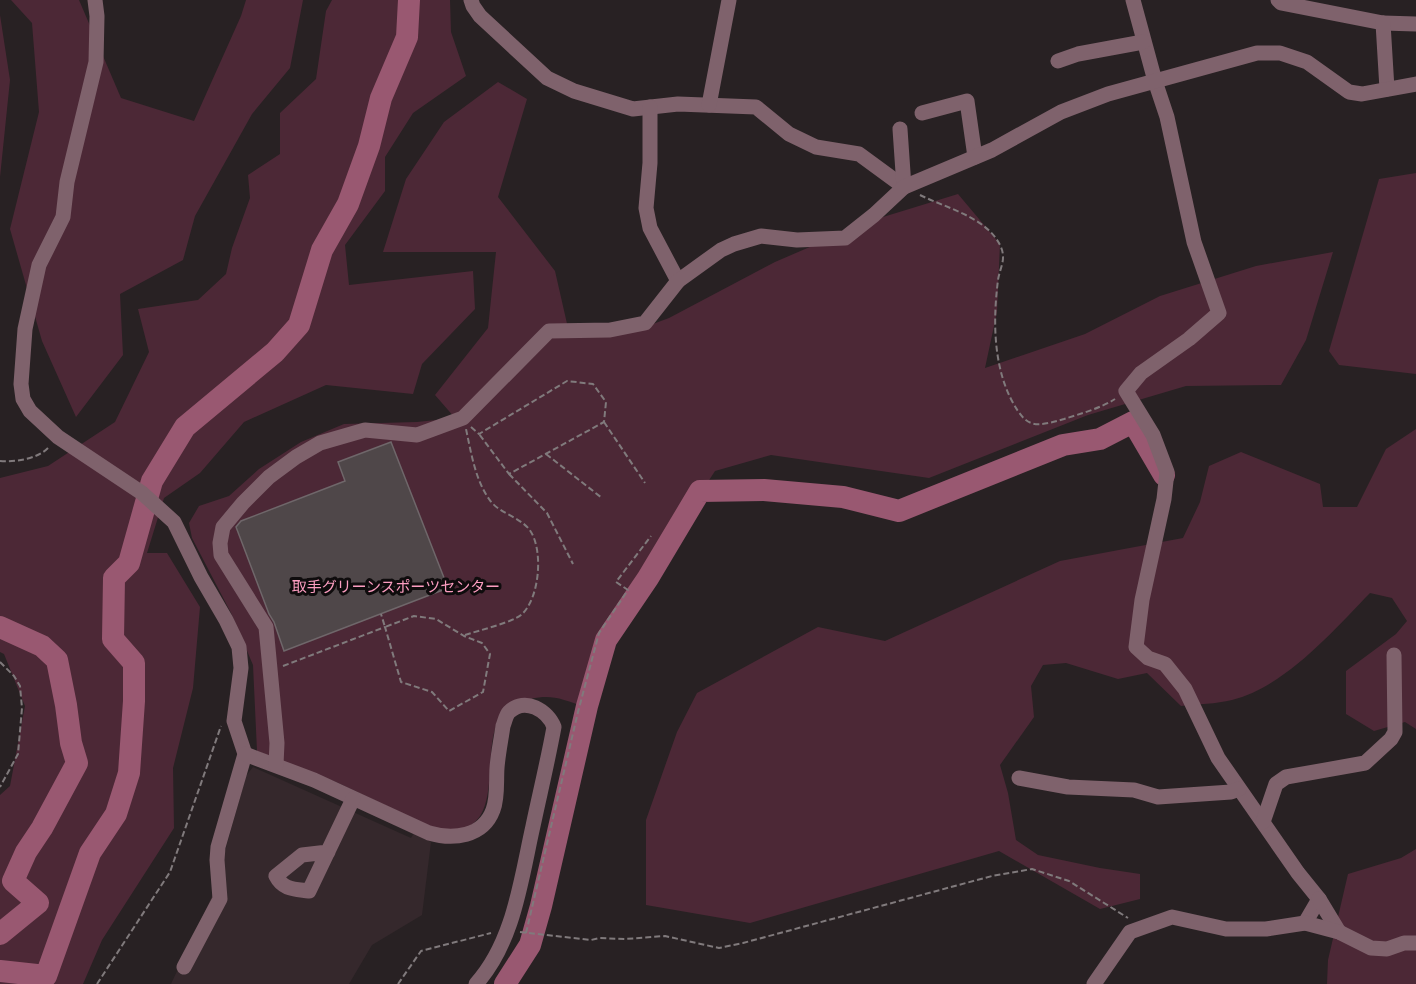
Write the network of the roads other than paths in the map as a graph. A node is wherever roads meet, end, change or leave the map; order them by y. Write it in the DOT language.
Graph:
graph roads {
  1 [pos="95,0"];
  2 [pos="471,0"];
  3 [pos="729,0"];
  4 [pos="1133,0"];
  5 [pos="1278,0"];
  6 [pos="1314,0"];
  7 [pos="1383,23"];
  8 [pos="1416,24"];
  9 [pos="1143,42"];
  10 [pos="1058,61"];
  11 [pos="1155,81"];
  12 [pos="1416,84"];
  13 [pos="1387,89"];
  14 [pos="709,105"];
  15 [pos="650,107"];
  16 [pos="922,113"];
  17 [pos="900,129"];
  18 [pos="975,157"];
  19 [pos="904,187"];
  20 [pos="678,281"];
  21 [pos="1394,655"];
  22 [pos="245,754"];
  23 [pos="276,765"];
  24 [pos="1019,778"];
  25 [pos="1239,789"];
  26 [pos="353,799"];
  27 [pos="1263,822"];
  28 [pos="328,852"];
  29 [pos="1319,899"];
  30 [pos="1305,924"];
  31 [pos="1339,932"];
  32 [pos="1416,943"];
  33 [pos="184,967"];
  34 [pos="476,984"];
  35 [pos="1094,984"];
  1 -- 22 [label="street"];
  2 -- 15 [label="street"];
  3 -- 14 [label="street"];
  4 -- 9 [label="street"];
  5 -- 7 [label="street"];
  6 -- 7 [label="street"];
  7 -- 8 [label="street"];
  7 -- 13 [label="street"];
  9 -- 10 [label="street"];
  9 -- 11 [label="street"];
  11 -- 13 [label="street"];
  11 -- 18 [label="street"];
  11 -- 25 [label="street"];
  12 -- 13 [label="street"];
  14 -- 15 [label="street"];
  14 -- 19 [label="street"];
  15 -- 20 [label="street"];
  16 -- 18 [label="street"];
  17 -- 19 [label="street"];
  18 -- 19 [label="street"];
  19 -- 20 [label="street"];
  20 -- 23 [label="street"];
  21 -- 27 [label="street"];
  22 -- 23 [label="street"];
  22 -- 33 [label="street"];
  23 -- 26 [label="street"];
  24 -- 25 [label="street"];
  25 -- 27 [label="street"];
  26 -- 28 [label="street"];
  26 -- 34 [label="street"];
  27 -- 29 [label="street"];
  29 -- 30 [label="street"];
  29 -- 31 [label="street"];
  30 -- 31 [label="street"];
  30 -- 35 [label="street"];
  31 -- 32 [label="street"];
}
